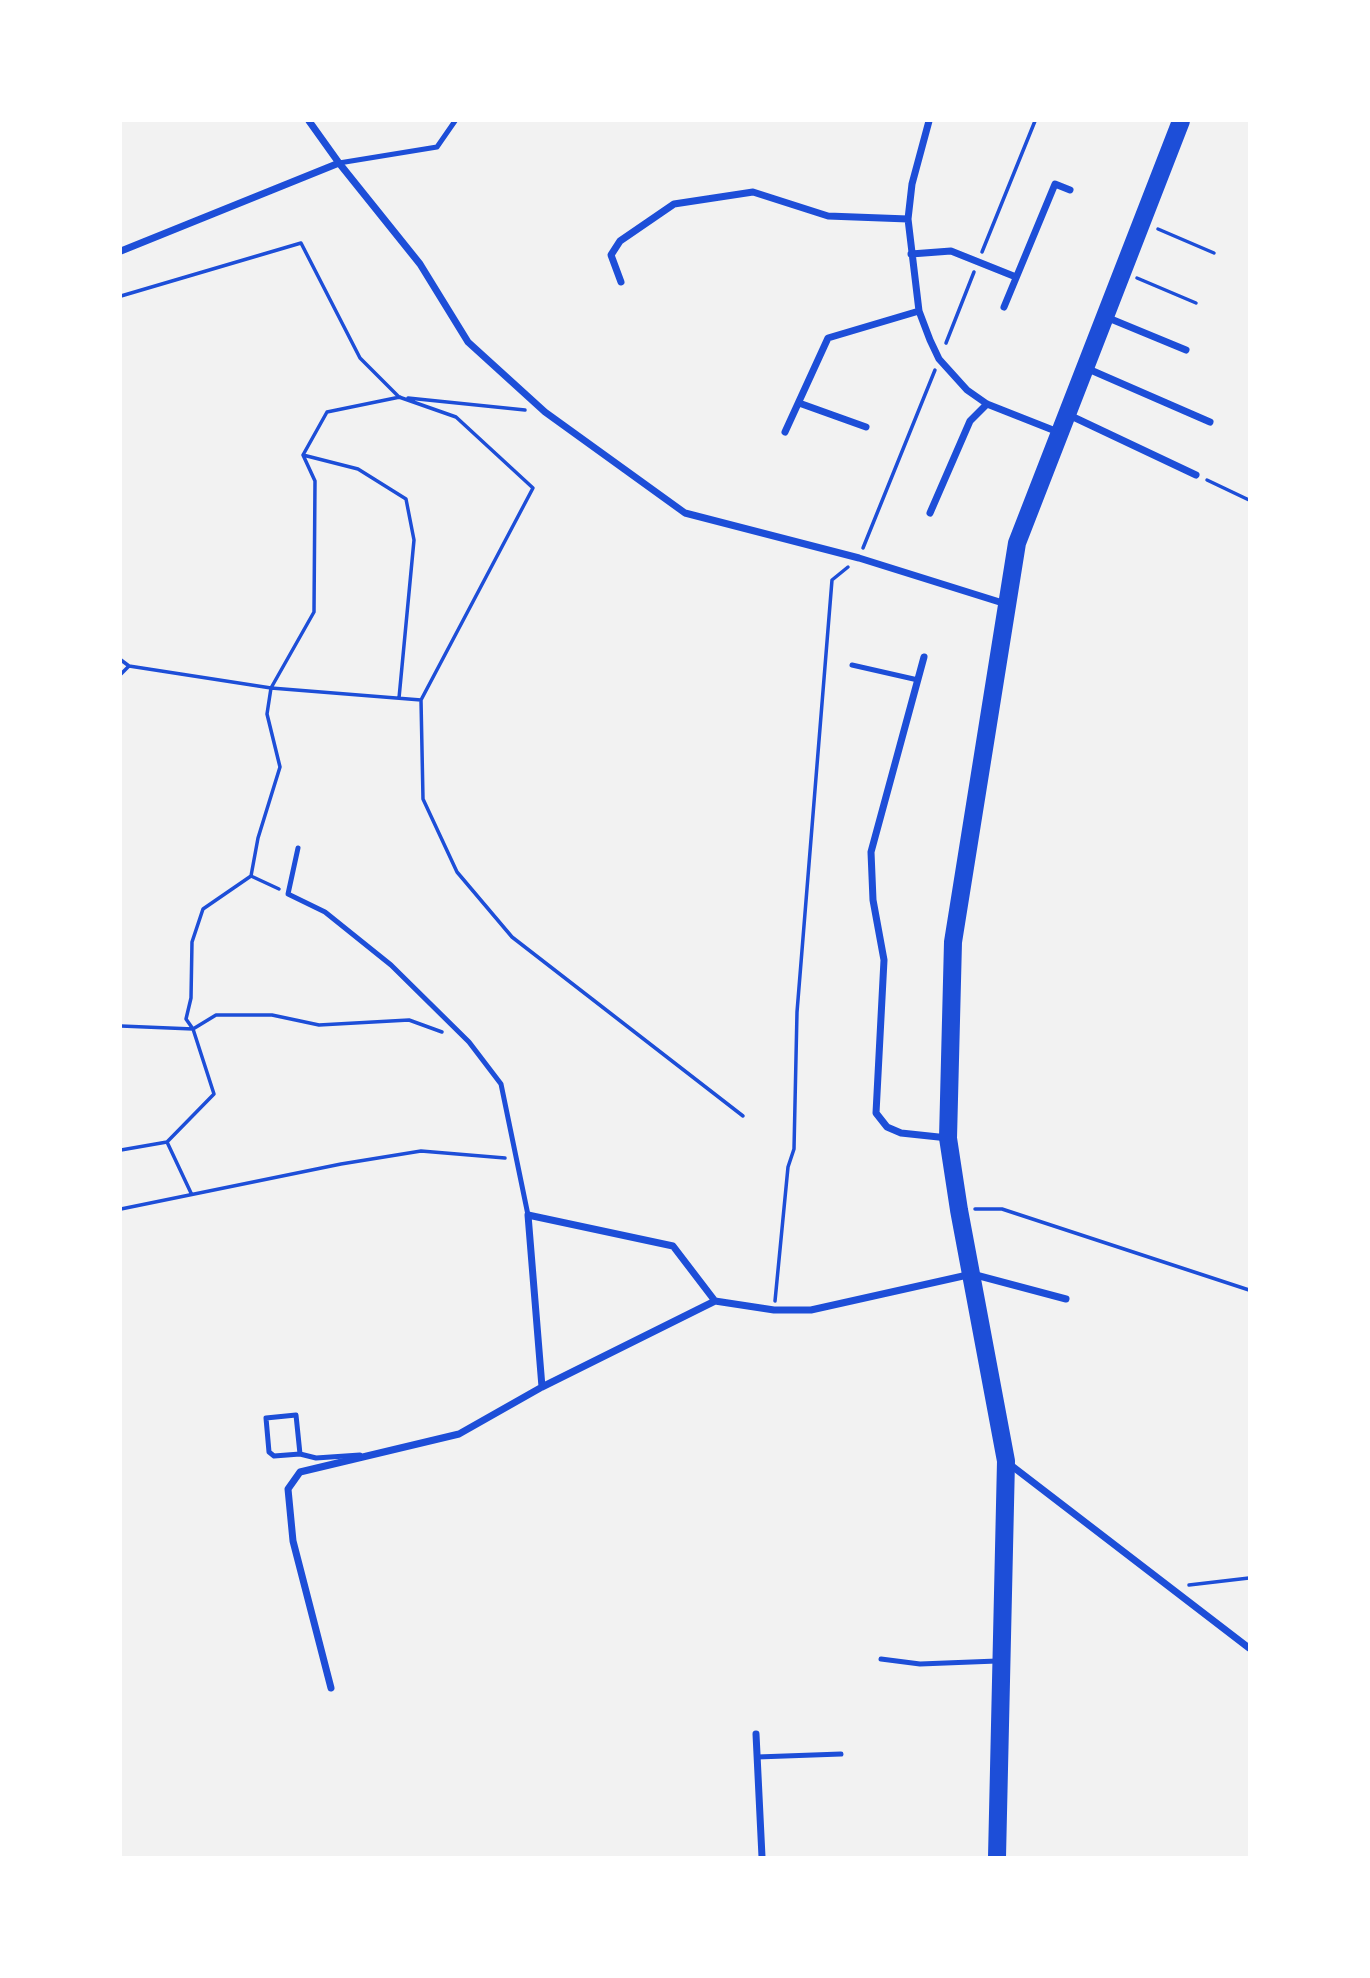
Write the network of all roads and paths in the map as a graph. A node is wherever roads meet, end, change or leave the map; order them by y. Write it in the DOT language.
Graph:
graph roads {
  1 [pos="309,121"];
  2 [pos="455,121"];
  3 [pos="929,121"];
  4 [pos="1034,121"];
  5 [pos="1181,121"];
  6 [pos="339,163"];
  7 [pos="1070,190"];
  8 [pos="908,219"];
  9 [pos="1141,222"];
  10 [pos="121,251"];
  11 [pos="1214,253"];
  12 [pos="911,254"];
  13 [pos="978,262"];
  14 [pos="1122,271"];
  15 [pos="1016,277"];
  16 [pos="621,282"];
  17 [pos="121,296"];
  18 [pos="1196,303"];
  19 [pos="1004,307"];
  20 [pos="919,311"];
  21 [pos="1104,316"];
  22 [pos="1186,349"];
  23 [pos="939,359"];
  24 [pos="1084,367"];
  25 [pos="399,397"];
  26 [pos="799,403"];
  27 [pos="987,404"];
  28 [pos="545,412"];
  29 [pos="1065,414"];
  30 [pos="1210,422"];
  31 [pos="866,427"];
  32 [pos="785,432"];
  33 [pos="1058,432"];
  34 [pos="303,455"];
  35 [pos="1196,475"];
  36 [pos="1249,500"];
  37 [pos="930,513"];
  38 [pos="859,558"];
  39 [pos="1007,604"];
  40 [pos="924,657"];
  41 [pos="121,660"];
  42 [pos="852,665"];
  43 [pos="129,666"];
  44 [pos="121,674"];
  45 [pos="918,680"];
  46 [pos="271,688"];
  47 [pos="399,698"];
  48 [pos="422,700"];
  49 [pos="298,848"];
  50 [pos="251,876"];
  51 [pos="288,894"];
  52 [pos="121,1026"];
  53 [pos="193,1029"];
  54 [pos="470,1042"];
  55 [pos="743,1116"];
  56 [pos="948,1139"];
  57 [pos="167,1142"];
  58 [pos="121,1150"];
  59 [pos="515,1159"];
  60 [pos="191,1193"];
  61 [pos="121,1209"];
  62 [pos="958,1210"];
  63 [pos="528,1215"];
  64 [pos="972,1274"];
  65 [pos="1249,1290"];
  66 [pos="1066,1299"];
  67 [pos="715,1301"];
  68 [pos="774,1310"];
  69 [pos="541,1387"];
  70 [pos="377,1453"];
  71 [pos="300,1454"];
  72 [pos="1006,1461"];
  73 [pos="1249,1578"];
  74 [pos="1173,1590"];
  75 [pos="1249,1648"];
  76 [pos="881,1659"];
  77 [pos="1003,1660"];
  78 [pos="331,1688"];
  79 [pos="756,1734"];
  80 [pos="841,1754"];
  81 [pos="757,1757"];
  82 [pos="762,1857"];
  83 [pos="997,1857"];
  1 -- 6 [label="street"];
  2 -- 6 [label="lane"];
  3 -- 8 [label="street"];
  4 -- 13 [label="path"];
  5 -- 9 [label="main road"];
  6 -- 10 [label="street"];
  6 -- 28 [label="street"];
  7 -- 15 [label="street"];
  8 -- 12 [label="street"];
  8 -- 16 [label="street"];
  9 -- 11 [label="path"];
  9 -- 14 [label="main road"];
  12 -- 13 [label="street"];
  12 -- 20 [label="street"];
  13 -- 15 [label="street"];
  13 -- 23 [label="path"];
  14 -- 18 [label="path"];
  14 -- 21 [label="main road"];
  15 -- 19 [label="street"];
  17 -- 25 [label="path"];
  20 -- 23 [label="street"];
  20 -- 26 [label="street"];
  21 -- 22 [label="street"];
  21 -- 24 [label="main road"];
  23 -- 27 [label="street"];
  23 -- 38 [label="path"];
  24 -- 29 [label="main road"];
  24 -- 30 [label="street"];
  25 -- 28 [label="path"];
  25 -- 34 [label="path"];
  25 -- 48 [label="path"];
  26 -- 31 [label="street"];
  26 -- 32 [label="street"];
  27 -- 33 [label="street"];
  27 -- 37 [label="street"];
  28 -- 38 [label="street"];
  29 -- 33 [label="main road"];
  29 -- 35 [label="street"];
  33 -- 39 [label="main road"];
  34 -- 46 [label="path"];
  34 -- 47 [label="path"];
  35 -- 36 [label="path"];
  38 -- 39 [label="street"];
  38 -- 68 [label="path"];
  39 -- 56 [label="main road"];
  40 -- 45 [label="street"];
  41 -- 43 [label="path"];
  42 -- 45 [label="lane"];
  43 -- 44 [label="path"];
  43 -- 46 [label="path"];
  45 -- 56 [label="street"];
  46 -- 47 [label="path"];
  46 -- 50 [label="path"];
  47 -- 48 [label="path"];
  48 -- 55 [label="path"];
  49 -- 51 [label="lane"];
  50 -- 51 [label="path"];
  50 -- 53 [label="path"];
  51 -- 54 [label="lane"];
  52 -- 53 [label="path"];
  53 -- 54 [label="path"];
  53 -- 57 [label="path"];
  54 -- 59 [label="lane"];
  56 -- 62 [label="main road"];
  57 -- 58 [label="path"];
  57 -- 60 [label="path"];
  59 -- 60 [label="path"];
  59 -- 63 [label="lane"];
  60 -- 61 [label="path"];
  62 -- 64 [label="main road"];
  62 -- 65 [label="path"];
  63 -- 67 [label="street"];
  63 -- 69 [label="street"];
  64 -- 66 [label="street"];
  64 -- 68 [label="street"];
  64 -- 72 [label="main road"];
  67 -- 68 [label="street"];
  67 -- 69 [label="street"];
  69 -- 70 [label="street"];
  70 -- 71 [label="lane"];
  70 -- 78 [label="street"];
  71 -- 71 [label="lane"];
  72 -- 74 [label="street"];
  72 -- 77 [label="main road"];
  73 -- 74 [label="path"];
  74 -- 75 [label="street"];
  76 -- 77 [label="lane"];
  77 -- 83 [label="main road"];
  79 -- 81 [label="street"];
  80 -- 81 [label="lane"];
  81 -- 82 [label="street"];
}
